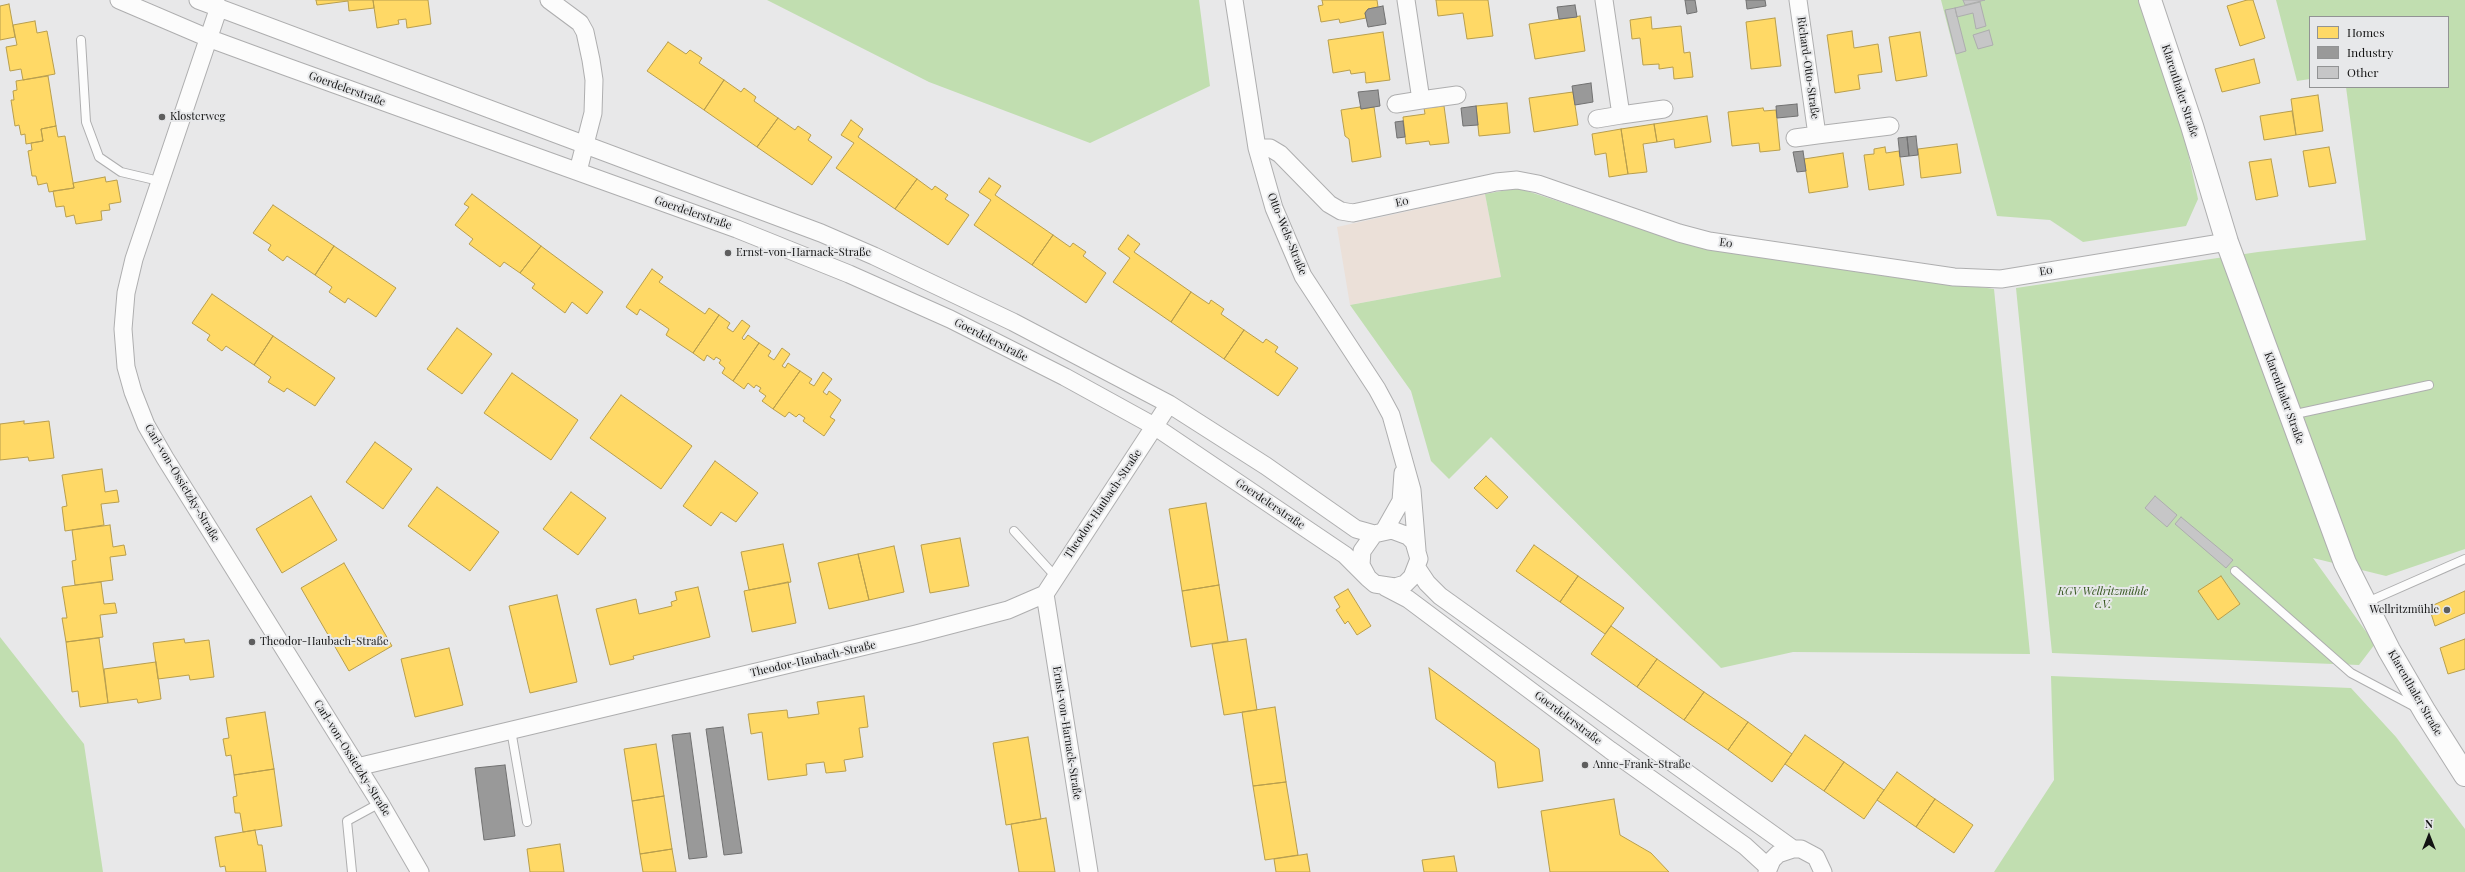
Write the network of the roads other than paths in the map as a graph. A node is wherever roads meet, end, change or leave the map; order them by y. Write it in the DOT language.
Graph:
graph roads {
  1 [pos="119,0"];
  2 [pos="198,0"];
  3 [pos="549,0"];
  4 [pos="1234,0"];
  5 [pos="1406,0"];
  6 [pos="1604,0"];
  7 [pos="1798,0"];
  8 [pos="2150,0"];
  9 [pos="219,7"];
  10 [pos="208,38"];
  11 [pos="81,40"];
  12 [pos="1457,95"];
  13 [pos="1421,100"];
  14 [pos="1396,104"];
  15 [pos="1664,109"];
  16 [pos="1621,115"];
  17 [pos="1597,119"];
  18 [pos="1890,126"];
  19 [pos="1818,135"];
  20 [pos="1795,138"];
  21 [pos="586,146"];
  22 [pos="1257,148"];
  23 [pos="578,171"];
  24 [pos="159,181"];
  25 [pos="2228,242"];
  26 [pos="2429,385"];
  27 [pos="1169,404"];
  28 [pos="2290,415"];
  29 [pos="1154,426"];
  30 [pos="1401,445"];
  31 [pos="1014,531"];
  32 [pos="1379,532"];
  33 [pos="1417,550"];
  34 [pos="2465,559"];
  35 [pos="1417,568"];
  36 [pos="2235,571"];
  37 [pos="1055,576"];
  38 [pos="1368,578"];
  39 [pos="1385,587"];
  40 [pos="1045,594"];
  41 [pos="2365,603"];
  42 [pos="2424,712"];
  43 [pos="511,730"];
  44 [pos="357,767"];
  45 [pos="2465,775"];
  46 [pos="380,803"];
  47 [pos="527,822"];
  48 [pos="1794,849"];
  49 [pos="1768,869"];
  50 [pos="1826,869"];
  51 [pos="352,872"];
  52 [pos="420,872"];
  53 [pos="1089,872"];
  1 -- 10 [label="street, Goerdelerstraße"];
  2 -- 9 [label="street"];
  3 -- 21 [label="street"];
  4 -- 22 [label="street, Otto-Wels-Straße"];
  5 -- 13 [label="street"];
  6 -- 16 [label="street"];
  7 -- 19 [label="street, Richard-Otto-Straße"];
  8 -- 25 [label="main road, Klarenthaler Straße"];
  9 -- 10 [label="street, Carl-von-Ossietzky-Straße"];
  9 -- 21 [label="street"];
  10 -- 23 [label="street, Goerdelerstraße"];
  10 -- 24 [label="street, Carl-von-Ossietzky-Straße"];
  11 -- 24 [label="lane"];
  12 -- 13 [label="street"];
  13 -- 14 [label="street"];
  15 -- 16 [label="street"];
  16 -- 17 [label="street"];
  18 -- 19 [label="street, Richard-Otto-Straße"];
  19 -- 20 [label="street, Richard-Otto-Straße"];
  21 -- 23 [label="street"];
  21 -- 27 [label="street"];
  22 -- 25 [label="street, E0"];
  22 -- 30 [label="street, Otto-Wels-Straße"];
  23 -- 29 [label="street, Goerdelerstraße"];
  24 -- 44 [label="street, Carl-von-Ossietzky-Straße"];
  25 -- 28 [label="main road, Klarenthaler Straße"];
  26 -- 28 [label="lane"];
  27 -- 29 [label="street, Theodor-Haubach-Straße"];
  27 -- 32 [label="street"];
  28 -- 41 [label="main road, Klarenthaler Straße"];
  29 -- 37 [label="street, Theodor-Haubach-Straße"];
  29 -- 38 [label="street, Goerdelerstraße"];
  30 -- 32 [label="street, Otto-Wels-Straße"];
  30 -- 33 [label="street, Otto-Wels-Straße"];
  31 -- 37 [label="lane"];
  32 -- 33 [label="street"];
  32 -- 38 [label="street"];
  33 -- 35 [label="street"];
  34 -- 41 [label="lane"];
  35 -- 39 [label="street"];
  35 -- 48 [label="street"];
  36 -- 42 [label="lane"];
  37 -- 40 [label="street, Theodor-Haubach-Straße"];
  38 -- 39 [label="street, Goerdelerstraße"];
  39 -- 49 [label="street, Goerdelerstraße"];
  40 -- 43 [label="street, Theodor-Haubach-Straße"];
  40 -- 53 [label="street, Ernst-von-Harnack-Straße"];
  41 -- 42 [label="main road, Klarenthaler Straße"];
  42 -- 45 [label="main road, Klarenthaler Straße"];
  43 -- 44 [label="street, Theodor-Haubach-Straße"];
  43 -- 47 [label="lane"];
  44 -- 46 [label="street, Carl-von-Ossietzky-Straße"];
  46 -- 51 [label="lane"];
  46 -- 52 [label="street, Carl-von-Ossietzky-Straße"];
  48 -- 49 [label="street, Goerdelerstraße"];
  48 -- 50 [label="street"];
}
